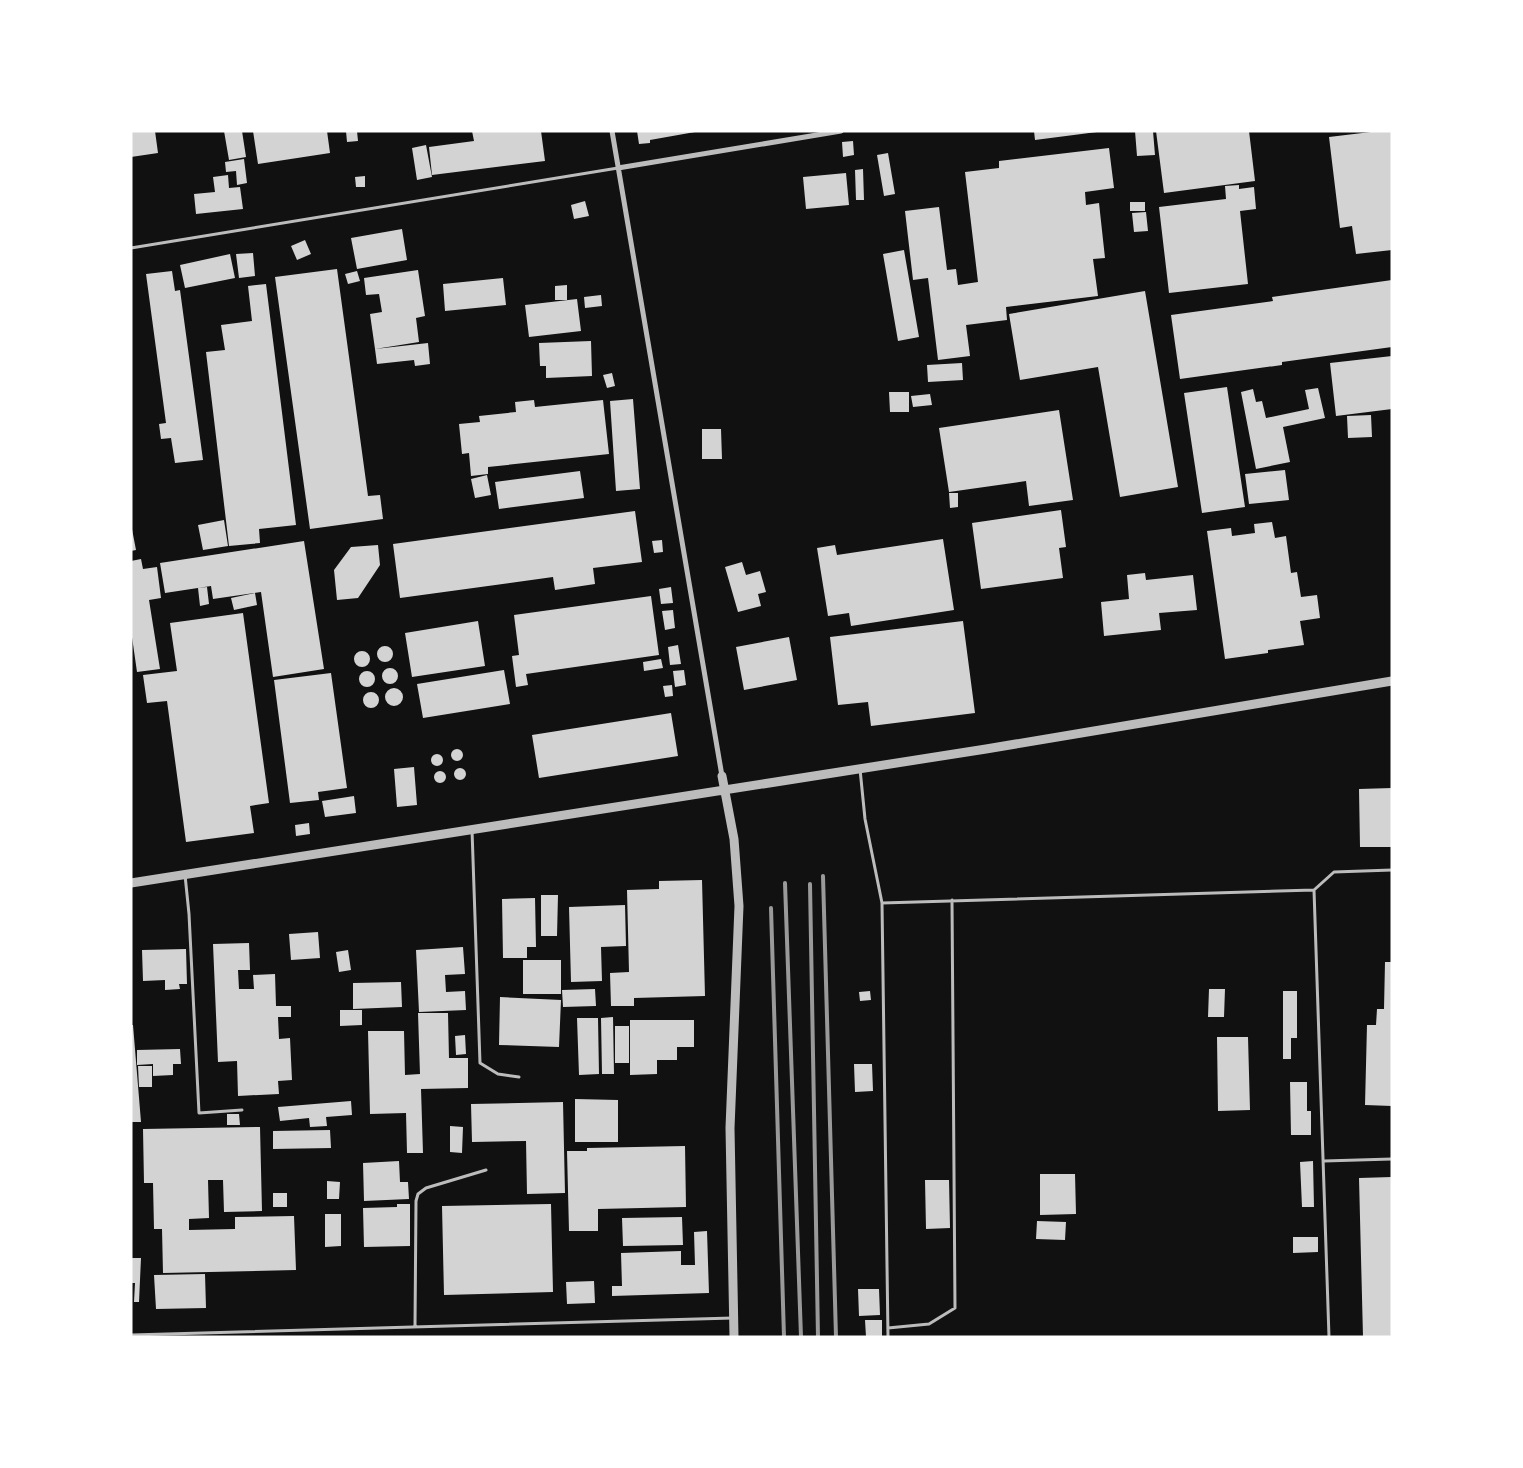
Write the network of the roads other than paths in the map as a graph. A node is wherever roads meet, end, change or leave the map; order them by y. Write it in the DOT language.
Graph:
graph roads {
  1 [pos="612,131"];
  2 [pos="840,131"];
  3 [pos="618,168"];
  4 [pos="131,248"];
  5 [pos="1392,681"];
  6 [pos="860,768"];
  7 [pos="722,776"];
  8 [pos="724,789"];
  9 [pos="472,829"];
  10 [pos="1392,870"];
  11 [pos="185,874"];
  12 [pos="131,883"];
  13 [pos="1314,890"];
  14 [pos="952,900"];
  15 [pos="882,903"];
  16 [pos="519,1077"];
  17 [pos="242,1110"];
  18 [pos="1392,1159"];
  19 [pos="1324,1161"];
  20 [pos="486,1170"];
  21 [pos="734,1318"];
  22 [pos="415,1326"];
  23 [pos="888,1328"];
  24 [pos="131,1335"];
  25 [pos="734,1337"];
  26 [pos="888,1337"];
  27 [pos="1329,1337"];
  1 -- 3 [label="street"];
  2 -- 3 [label="street"];
  3 -- 4 [label="lane"];
  3 -- 7 [label="street"];
  5 -- 6 [label="street"];
  6 -- 8 [label="street"];
  6 -- 15 [label="lane"];
  7 -- 8 [label="street"];
  8 -- 9 [label="street"];
  8 -- 21 [label="street"];
  9 -- 11 [label="street"];
  9 -- 16 [label="lane"];
  10 -- 13 [label="lane"];
  11 -- 12 [label="street"];
  11 -- 17 [label="lane"];
  13 -- 14 [label="lane"];
  13 -- 19 [label="lane"];
  14 -- 15 [label="lane"];
  14 -- 23 [label="lane"];
  15 -- 23 [label="lane"];
  18 -- 19 [label="lane"];
  19 -- 27 [label="lane"];
  20 -- 22 [label="lane"];
  21 -- 22 [label="lane"];
  21 -- 25 [label="street"];
  22 -- 24 [label="lane"];
  23 -- 26 [label="lane"];
}
